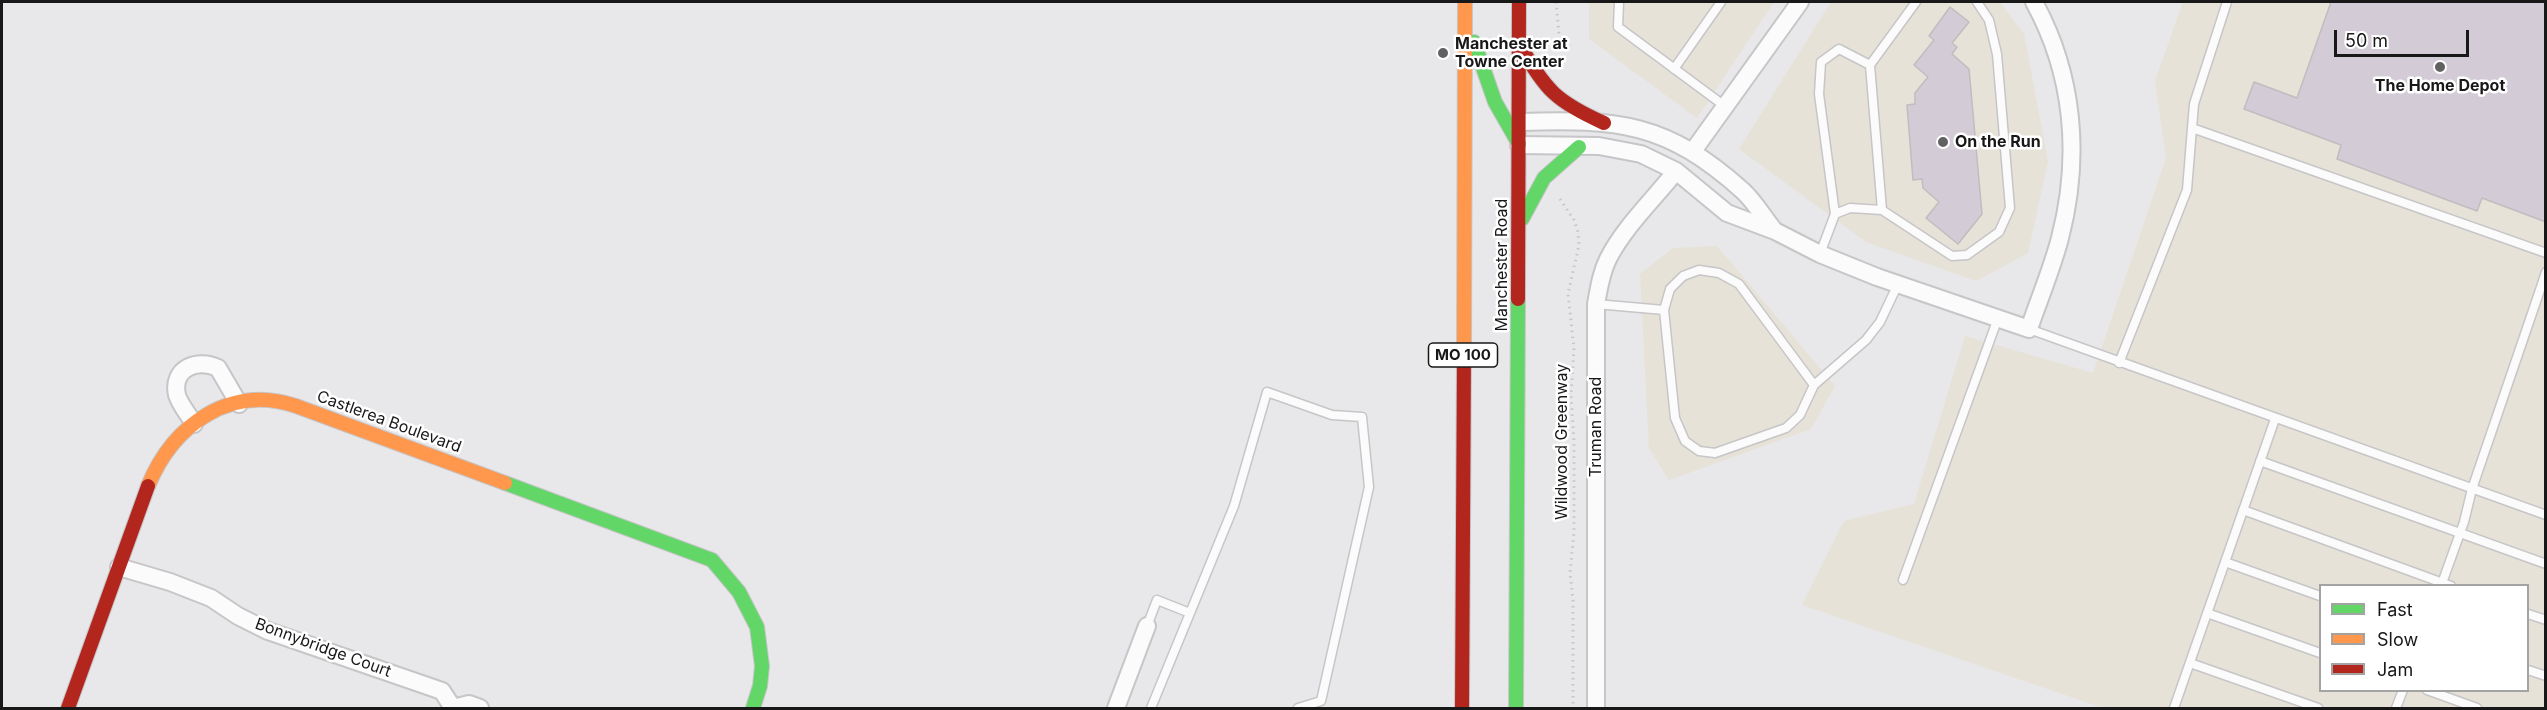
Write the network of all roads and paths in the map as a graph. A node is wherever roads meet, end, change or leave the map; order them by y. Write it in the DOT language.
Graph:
graph roads {
  1 [pos="1519,2"];
  2 [pos="1556,2"];
  3 [pos="1619,2"];
  4 [pos="1721,2"];
  5 [pos="1800,2"];
  6 [pos="1916,2"];
  7 [pos="1977,2"];
  8 [pos="2034,2"];
  9 [pos="2228,2"];
  10 [pos="1465,7"];
  11 [pos="1519,44"];
  12 [pos="1870,64"];
  13 [pos="1674,69"];
  14 [pos="1562,73"];
  15 [pos="1726,107"];
  16 [pos="1604,123"];
  17 [pos="1508,126"];
  18 [pos="2192,128"];
  19 [pos="1519,145"];
  20 [pos="1579,147"];
  21 [pos="1479,150"];
  22 [pos="1693,151"];
  23 [pos="1676,171"];
  24 [pos="1465,173"];
  25 [pos="1556,195"];
  26 [pos="1882,210"];
  27 [pos="1835,214"];
  28 [pos="1518,228"];
  29 [pos="1775,231"];
  30 [pos="2546,253"];
  31 [pos="1820,254"];
  32 [pos="2546,272"];
  33 [pos="1898,284"];
  34 [pos="2544,284"];
  35 [pos="1596,304"];
  36 [pos="1664,309"];
  37 [pos="1998,318"];
  38 [pos="2029,329"];
  39 [pos="2119,363"];
  40 [pos="1814,385"];
  41 [pos="239,404"];
  42 [pos="2275,418"];
  43 [pos="194,424"];
  44 [pos="2260,461"];
  45 [pos="2472,489"];
  46 [pos="2243,510"];
  47 [pos="2546,515"];
  48 [pos="2460,533"];
  49 [pos="2225,562"];
  50 [pos="2546,564"];
  51 [pos="119,567"];
  52 [pos="1903,580"];
  53 [pos="2441,584"];
  54 [pos="2319,596"];
  55 [pos="1190,613"];
  56 [pos="2207,613"];
  57 [pos="2529,614"];
  58 [pos="2546,620"];
  59 [pos="1147,626"];
  60 [pos="2319,653"];
  61 [pos="2190,663"];
  62 [pos="2529,670"];
  63 [pos="2546,676"];
  64 [pos="2402,692"];
  65 [pos="2433,692"];
  66 [pos="68,708"];
  67 [pos="480,708"];
  68 [pos="753,708"];
  69 [pos="1116,708"];
  70 [pos="1151,708"];
  71 [pos="1298,708"];
  72 [pos="1462,708"];
  73 [pos="1516,708"];
  74 [pos="1573,708"];
  75 [pos="1596,708"];
  76 [pos="2174,708"];
  77 [pos="2318,708"];
  78 [pos="2396,708"];
  79 [pos="2477,708"];
  1 -- 11 [label="main road, Manchester Road / MO 100"];
  2 -- 14 [label="path"];
  3 -- 13 [label="lane"];
  4 -- 13 [label="lane"];
  5 -- 15 [label="street"];
  6 -- 12 [label="lane"];
  7 -- 26 [label="lane"];
  8 -- 38 [label="street"];
  9 -- 18 [label="lane"];
  10 -- 17 [label="main road"];
  10 -- 24 [label="main road, MO 100"];
  11 -- 16 [label="main road"];
  11 -- 17 [label="main road, Manchester Road / MO 100"];
  12 -- 26 [label="lane"];
  12 -- 27 [label="lane"];
  13 -- 15 [label="lane"];
  15 -- 22 [label="street"];
  16 -- 17 [label="street"];
  16 -- 22 [label="street"];
  17 -- 19 [label="main road, Manchester Road / MO 100"];
  18 -- 30 [label="lane"];
  18 -- 39 [label="lane"];
  19 -- 20 [label="street"];
  19 -- 28 [label="main road, Manchester Road / MO 100"];
  20 -- 23 [label="street"];
  20 -- 28 [label="main road"];
  21 -- 24 [label="main road"];
  22 -- 29 [label="street"];
  23 -- 29 [label="street"];
  23 -- 35 [label="street, Truman Road"];
  24 -- 72 [label="main road, MO 100"];
  25 -- 74 [label="path, Wildwood Greenway"];
  26 -- 27 [label="lane"];
  27 -- 31 [label="lane"];
  28 -- 73 [label="main road, Manchester Road / MO 100"];
  29 -- 31 [label="street"];
  31 -- 33 [label="street"];
  32 -- 34 [label="lane"];
  33 -- 37 [label="street"];
  33 -- 40 [label="lane"];
  34 -- 45 [label="lane"];
  35 -- 36 [label="lane"];
  35 -- 75 [label="street, Truman Road"];
  36 -- 40 [label="lane"];
  36 -- 40 [label="lane"];
  37 -- 38 [label="street"];
  37 -- 52 [label="lane"];
  38 -- 39 [label="lane"];
  39 -- 42 [label="lane"];
  41 -- 43 [label="main road, Castlerea Boulevard"];
  41 -- 43 [label="street"];
  41 -- 68 [label="main road, Castlerea Boulevard"];
  42 -- 44 [label="lane"];
  42 -- 45 [label="lane"];
  43 -- 51 [label="main road, Castlerea Boulevard"];
  44 -- 46 [label="lane"];
  44 -- 48 [label="lane"];
  45 -- 47 [label="lane"];
  45 -- 48 [label="lane"];
  46 -- 49 [label="lane"];
  46 -- 53 [label="lane"];
  48 -- 50 [label="lane"];
  48 -- 53 [label="lane"];
  49 -- 54 [label="lane"];
  49 -- 56 [label="lane"];
  51 -- 66 [label="main road, Castlerea Boulevard"];
  51 -- 67 [label="street, Bonnybridge Court"];
  55 -- 59 [label="lane"];
  55 -- 70 [label="lane"];
  55 -- 71 [label="lane"];
  56 -- 60 [label="lane"];
  56 -- 61 [label="lane"];
  57 -- 58 [label="lane"];
  59 -- 69 [label="street"];
  61 -- 76 [label="lane"];
  61 -- 77 [label="lane"];
  62 -- 63 [label="lane"];
  64 -- 78 [label="lane"];
  65 -- 79 [label="lane"];
}
